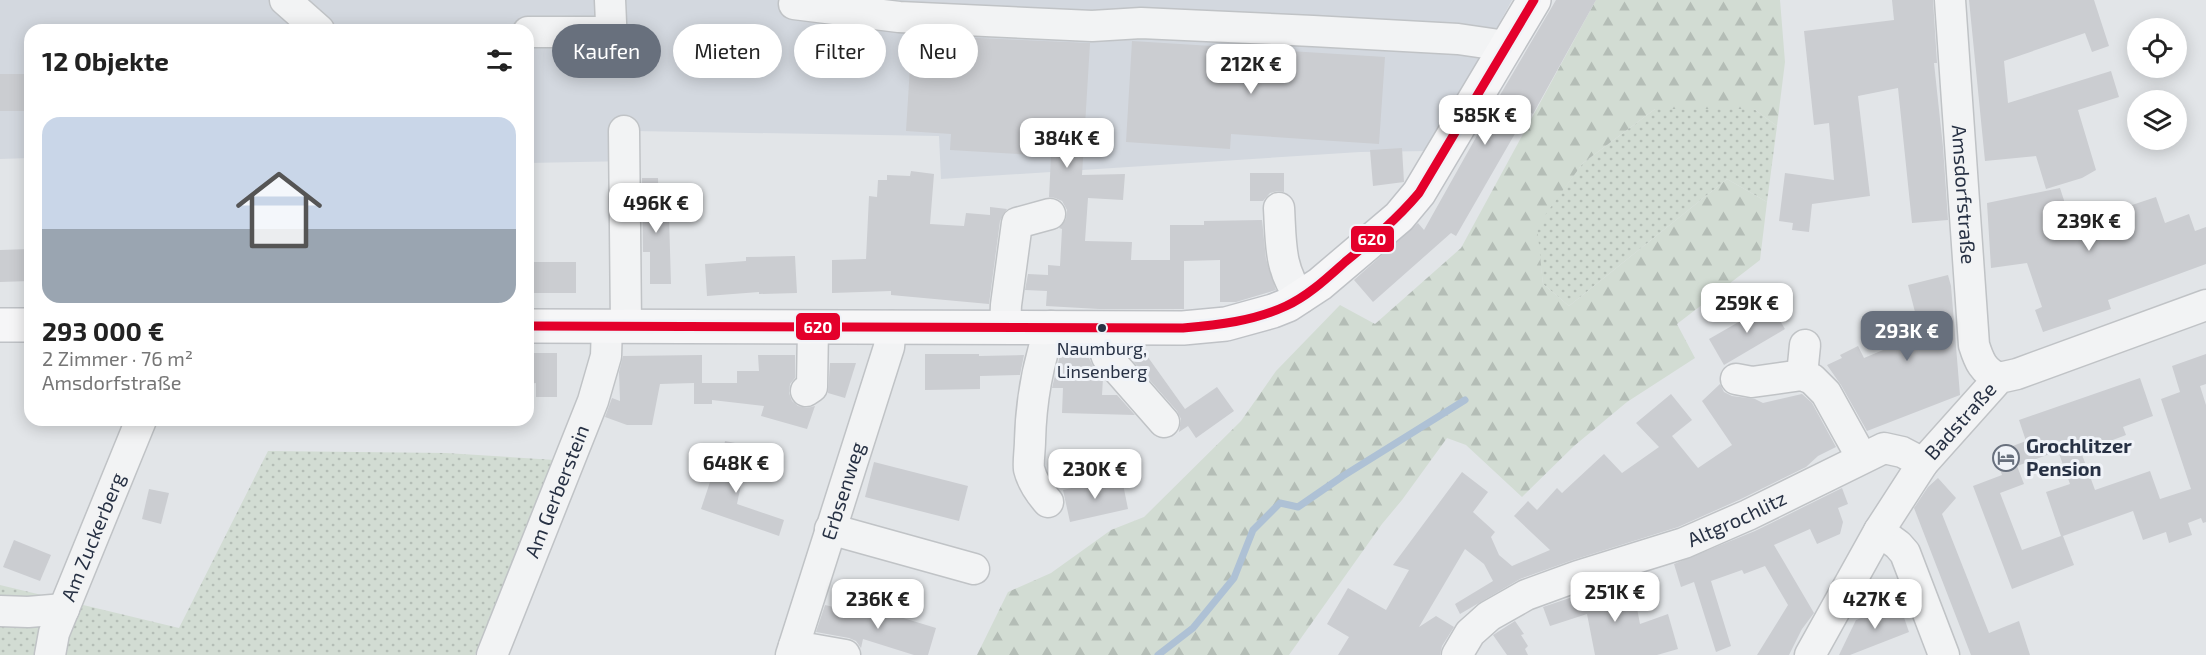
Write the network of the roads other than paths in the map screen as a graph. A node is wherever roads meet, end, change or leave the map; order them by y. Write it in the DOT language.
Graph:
graph roads {
  1 [pos="285,0"];
  2 [pos="610,0"];
  3 [pos="1534,0"];
  4 [pos="1950,0"];
  5 [pos="794,4"];
  6 [pos="873,7"];
  7 [pos="1093,13"];
  8 [pos="312,24"];
  9 [pos="534,32"];
  10 [pos="1506,46"];
  11 [pos="624,131"];
  12 [pos="1279,208"];
  13 [pos="1050,214"];
  14 [pos="1003,257"];
  15 [pos="1301,298"];
  16 [pos="2206,305"];
  17 [pos="0,325"];
  18 [pos="24,325"];
  19 [pos="534,326"];
  20 [pos="617,326"];
  21 [pos="813,326"];
  22 [pos="891,326"];
  23 [pos="1001,326"];
  24 [pos="1051,326"];
  25 [pos="1102,327"];
  26 [pos="1805,345"];
  27 [pos="1802,375"];
  28 [pos="1999,378"];
  29 [pos="1736,379"];
  30 [pos="806,391"];
  31 [pos="1164,422"];
  32 [pos="139,426"];
  33 [pos="1862,458"];
  34 [pos="1923,463"];
  35 [pos="1048,502"];
  36 [pos="830,530"];
  37 [pos="1879,531"];
  38 [pos="974,569"];
  39 [pos="64,609"];
  40 [pos="0,611"];
  41 [pos="793,650"];
  42 [pos="50,655"];
  43 [pos="492,655"];
  44 [pos="845,655"];
  45 [pos="1457,655"];
  46 [pos="1810,655"];
  47 [pos="1944,655"];
  1 -- 8 [label="street"];
  2 -- 9 [label="street"];
  3 -- 10 [label="main road"];
  4 -- 28 [label="street, Amsdorfstraße"];
  5 -- 6 [label="street"];
  6 -- 7 [label="street"];
  7 -- 10 [label="street"];
  10 -- 15 [label="main road"];
  11 -- 20 [label="street, Am Gerberstein"];
  12 -- 15 [label="street"];
  13 -- 23 [label="street"];
  14 -- 23 [label="street"];
  15 -- 25 [label="main road"];
  16 -- 28 [label="street, Badstraße"];
  17 -- 18 [label="main road"];
  19 -- 20 [label="main road"];
  20 -- 21 [label="main road"];
  20 -- 43 [label="street, Am Gerberstein"];
  21 -- 22 [label="main road"];
  21 -- 30 [label="street"];
  22 -- 23 [label="main road"];
  22 -- 36 [label="street, Erbsenweg"];
  23 -- 24 [label="main road"];
  24 -- 25 [label="main road"];
  24 -- 35 [label="street"];
  25 -- 31 [label="street"];
  26 -- 27 [label="street"];
  27 -- 29 [label="street"];
  27 -- 33 [label="street"];
  28 -- 34 [label="street, Badstraße"];
  32 -- 39 [label="street, Am Zuckerberg"];
  33 -- 34 [label="street, Altgrochlitz"];
  33 -- 45 [label="street, Altgrochlitz"];
  34 -- 37 [label="street, Badstraße"];
  36 -- 38 [label="street"];
  36 -- 41 [label="street, Erbsenweg"];
  37 -- 46 [label="street, Badstraße"];
  37 -- 47 [label="street"];
  39 -- 40 [label="street"];
  39 -- 42 [label="street, Am Zuckerberg"];
  41 -- 44 [label="street"];
}
